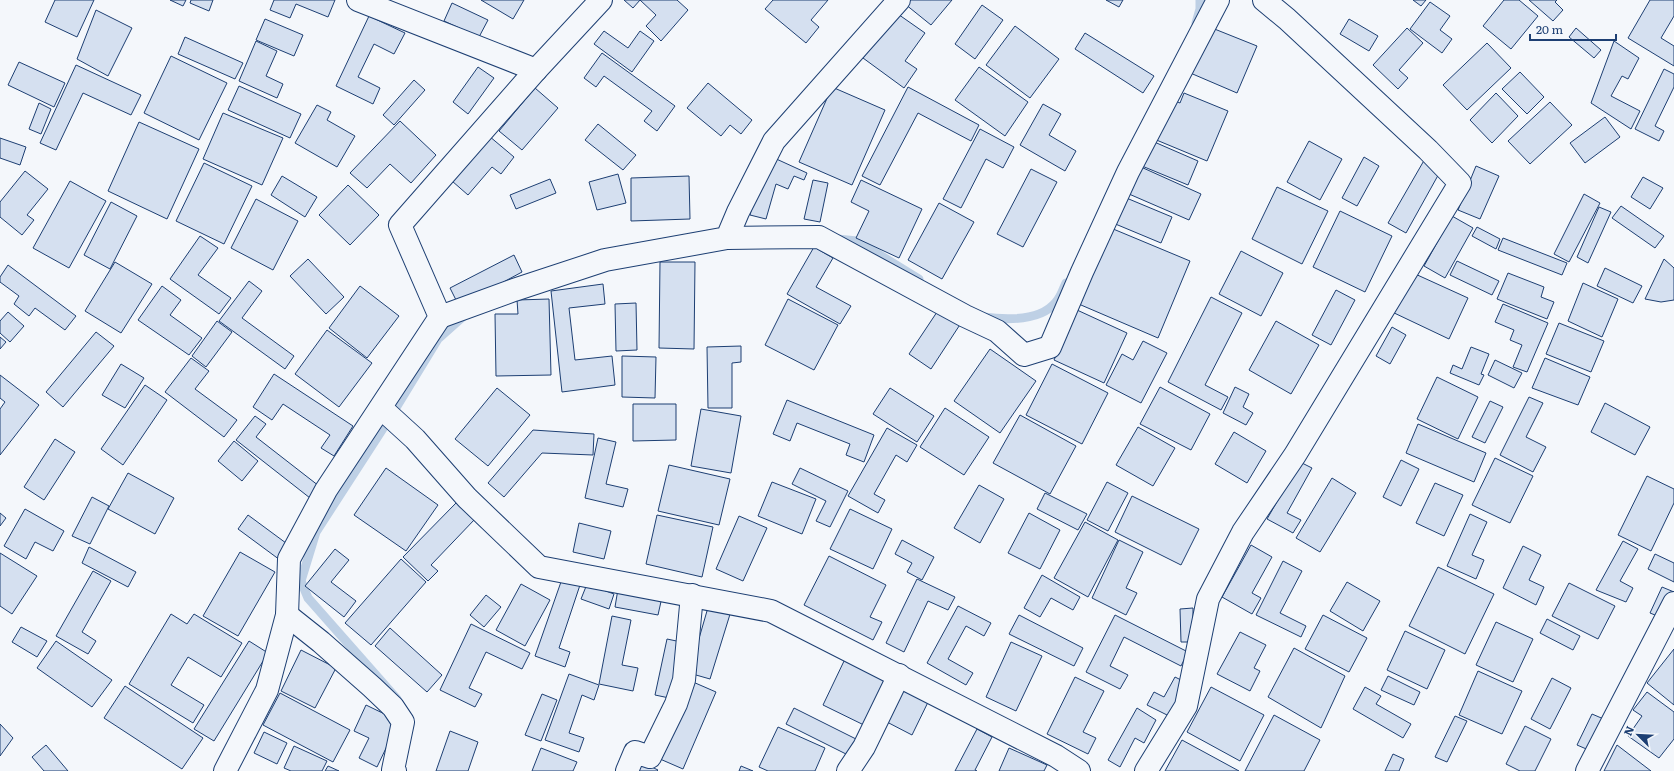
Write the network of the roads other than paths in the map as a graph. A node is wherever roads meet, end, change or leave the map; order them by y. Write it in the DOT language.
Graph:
graph roads {
  1 [pos="358,0"];
  2 [pos="601,0"];
  3 [pos="899,0"];
  4 [pos="1218,0"];
  5 [pos="1264,0"];
  6 [pos="536,70"];
  7 [pos="727,238"];
  8 [pos="440,317"];
  9 [pos="381,408"];
  10 [pos="692,595"];
  11 [pos="1674,603"];
  12 [pos="287,615"];
  13 [pos="899,675"];
  14 [pos="1053,763"];
  15 [pos="394,770"];
  16 [pos="225,771"];
  17 [pos="627,771"];
  18 [pos="848,771"];
  19 [pos="1079,771"];
  20 [pos="1146,771"];
  21 [pos="1587,771"];
  1 -- 6 [label="street"];
  2 -- 6 [label="street"];
  3 -- 7 [label="street"];
  4 -- 7 [label="street"];
  5 -- 20 [label="street"];
  6 -- 8 [label="street"];
  7 -- 8 [label="street"];
  8 -- 9 [label="street"];
  9 -- 10 [label="street"];
  9 -- 12 [label="street"];
  10 -- 13 [label="street"];
  10 -- 17 [label="street"];
  11 -- 21 [label="street"];
  12 -- 15 [label="street"];
  12 -- 16 [label="street"];
  13 -- 14 [label="street"];
  13 -- 18 [label="street"];
  14 -- 19 [label="street"];
}
